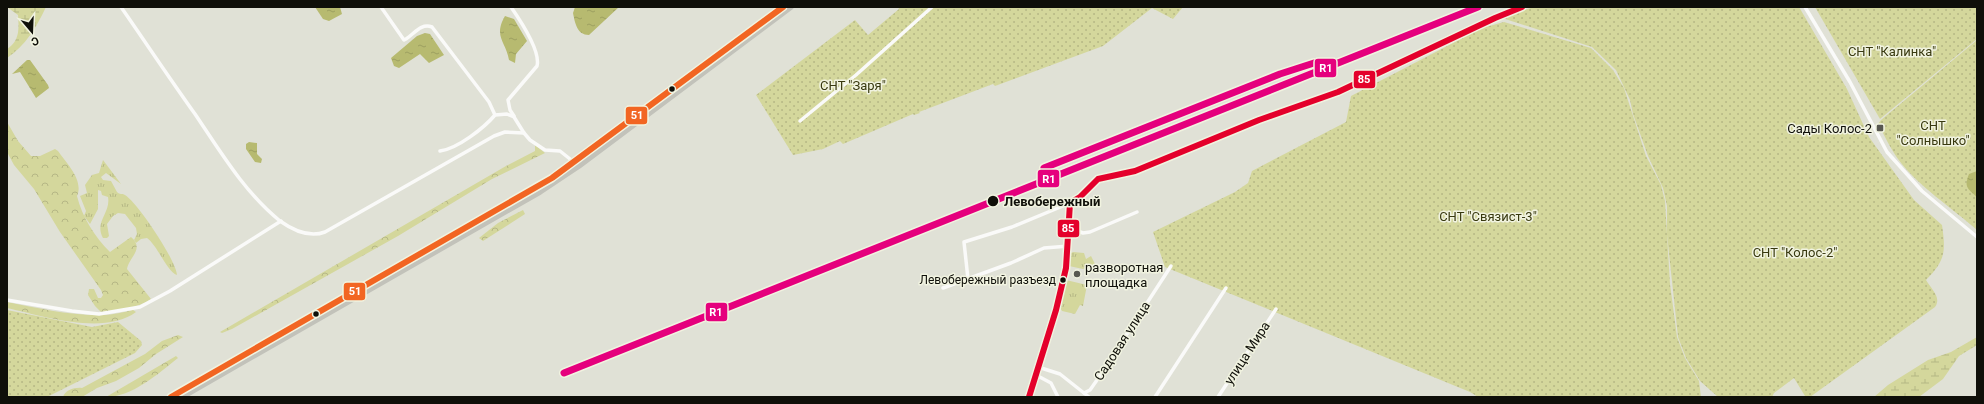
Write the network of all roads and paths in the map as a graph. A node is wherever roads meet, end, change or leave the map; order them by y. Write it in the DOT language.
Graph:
graph roads {
  1 [pos="121,7"];
  2 [pos="381,7"];
  3 [pos="511,7"];
  4 [pos="783,7"];
  5 [pos="791,7"];
  6 [pos="932,7"];
  7 [pos="1522,7"];
  8 [pos="1805,7"];
  9 [pos="495,115"];
  10 [pos="514,117"];
  11 [pos="800,121"];
  12 [pos="524,133"];
  13 [pos="440,152"];
  14 [pos="575,163"];
  15 [pos="1070,203"];
  16 [pos="1137,212"];
  17 [pos="281,221"];
  18 [pos="1069,228"];
  19 [pos="1977,237"];
  20 [pos="1069,246"];
  21 [pos="1171,266"];
  22 [pos="968,279"];
  23 [pos="943,288"];
  24 [pos="1226,288"];
  25 [pos="7,300"];
  26 [pos="1276,309"];
  27 [pos="1038,367"];
  28 [pos="1036,374"];
  29 [pos="1084,393"];
  30 [pos="171,397"];
  31 [pos="182,397"];
  32 [pos="1029,397"];
  33 [pos="1058,397"];
  34 [pos="1089,397"];
  35 [pos="1155,397"];
  36 [pos="1218,397"];
  1 -- 17 [label="street"];
  2 -- 9 [label="street"];
  3 -- 10 [label="street"];
  4 -- 14 [label="main road"];
  5 -- 31 [label="main road"];
  6 -- 11 [label="street"];
  7 -- 15 [label="street"];
  8 -- 19 [label="street"];
  9 -- 10 [label="street"];
  9 -- 13 [label="street"];
  10 -- 12 [label="street"];
  12 -- 14 [label="street"];
  12 -- 17 [label="street"];
  14 -- 30 [label="main road"];
  15 -- 18 [label="street"];
  15 -- 22 [label="street"];
  16 -- 18 [label="street"];
  17 -- 25 [label="street"];
  18 -- 20 [label="street"];
  20 -- 22 [label="street"];
  20 -- 27 [label="street"];
  21 -- 29 [label="street, Садовая улица"];
  22 -- 23 [label="street"];
  24 -- 35 [label="street"];
  26 -- 36 [label="street, улица Мира"];
  27 -- 28 [label="street"];
  27 -- 29 [label="street"];
  28 -- 32 [label="street"];
  28 -- 33 [label="street"];
  29 -- 34 [label="street"];
}
